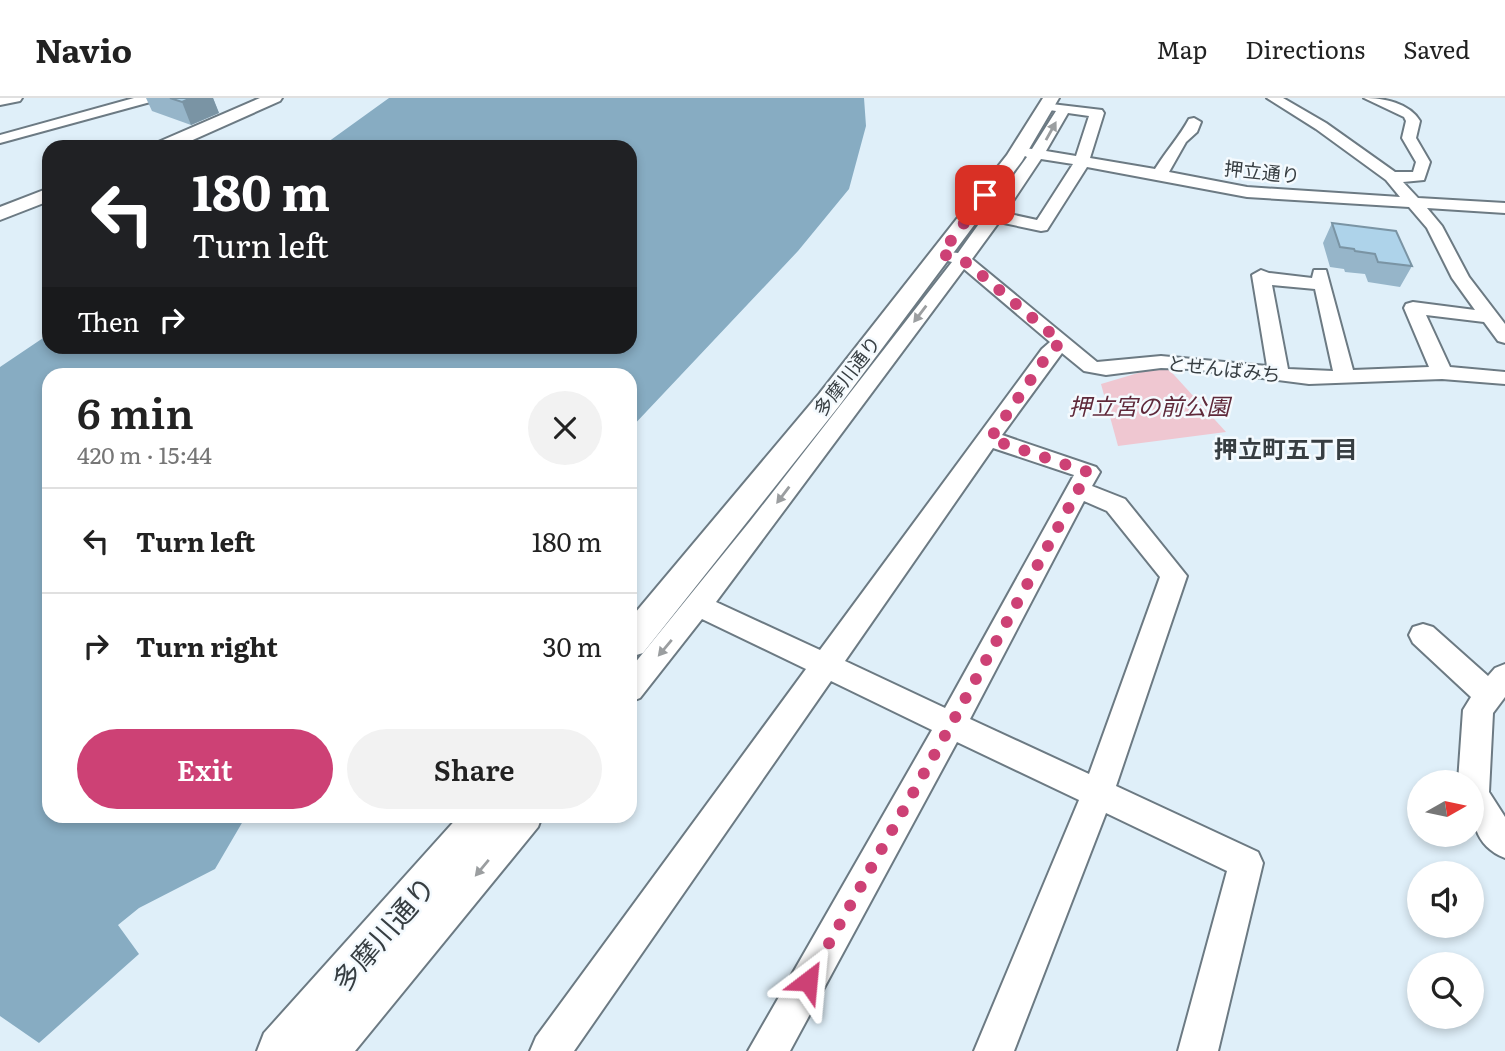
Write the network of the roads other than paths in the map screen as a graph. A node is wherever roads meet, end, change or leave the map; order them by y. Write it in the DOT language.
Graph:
graph roads {
  1 [pos="13,98"];
  2 [pos="149,98"];
  3 [pos="274,98"];
  4 [pos="1274,98"];
  5 [pos="1371,98"];
  6 [pos="0,100"];
  7 [pos="1054,104"];
  8 [pos="1194,122"];
  9 [pos="0,139"];
  10 [pos="178,140"];
  11 [pos="1028,153"];
  12 [pos="1083,162"];
  13 [pos="1160,174"];
  14 [pos="1391,177"];
  15 [pos="42,197"];
  16 [pos="1415,202"];
  17 [pos="1505,208"];
  18 [pos="0,214"];
  19 [pos="995,216"];
  20 [pos="951,257"];
  21 [pos="1322,280"];
  22 [pos="1488,317"];
  23 [pos="1505,337"];
  24 [pos="1061,342"];
  25 [pos="1442,373"];
  26 [pos="1279,374"];
  27 [pos="1346,378"];
  28 [pos="1505,378"];
  29 [pos="990,439"];
  30 [pos="1079,490"];
  31 [pos="699,606"];
  32 [pos="637,635"];
  33 [pos="1423,635"];
  34 [pos="828,666"];
  35 [pos="637,681"];
  36 [pos="1498,686"];
  37 [pos="952,723"];
  38 [pos="1098,792"];
  39 [pos="479,823"];
  40 [pos="520,823"];
  41 [pos="1505,842"];
  42 [pos="282,1051"];
  43 [pos="330,1051"];
  44 [pos="550,1051"];
  45 [pos="768,1051"];
  46 [pos="993,1051"];
  47 [pos="1198,1051"];
  1 -- 6 [label="street"];
  2 -- 9 [label="street"];
  3 -- 10 [label="street"];
  4 -- 14 [label="street"];
  5 -- 14 [label="street"];
  7 -- 11 [label="street, 多摩川通り"];
  7 -- 12 [label="street"];
  8 -- 13 [label="street"];
  11 -- 12 [label="street, 押立通り"];
  11 -- 19 [label="street"];
  11 -- 20 [label="street, 多摩川通り"];
  12 -- 13 [label="street, 押立通り"];
  12 -- 19 [label="street"];
  13 -- 16 [label="street, 押立通り"];
  14 -- 16 [label="street"];
  15 -- 18 [label="street"];
  16 -- 17 [label="street, 押立通り"];
  16 -- 22 [label="street"];
  19 -- 20 [label="street"];
  20 -- 24 [label="street, とせんばみち"];
  20 -- 31 [label="street, one-way"];
  20 -- 32 [label="street, 多摩川通り"];
  21 -- 26 [label="street"];
  21 -- 27 [label="street"];
  22 -- 23 [label="street"];
  22 -- 25 [label="street"];
  24 -- 26 [label="street, とせんばみち"];
  24 -- 29 [label="street"];
  25 -- 27 [label="street, とせんばみち"];
  25 -- 28 [label="street, とせんばみち"];
  26 -- 27 [label="street, とせんばみち"];
  29 -- 30 [label="street"];
  29 -- 34 [label="street"];
  30 -- 37 [label="street"];
  30 -- 38 [label="street"];
  31 -- 34 [label="street"];
  31 -- 35 [label="street, one-way"];
  33 -- 36 [label="street"];
  34 -- 37 [label="street"];
  34 -- 44 [label="street"];
  36 -- 41 [label="street"];
  37 -- 38 [label="street"];
  37 -- 45 [label="street"];
  38 -- 46 [label="street"];
  38 -- 47 [label="street"];
  39 -- 42 [label="street, 多摩川通り"];
  40 -- 43 [label="street, one-way"];
}
